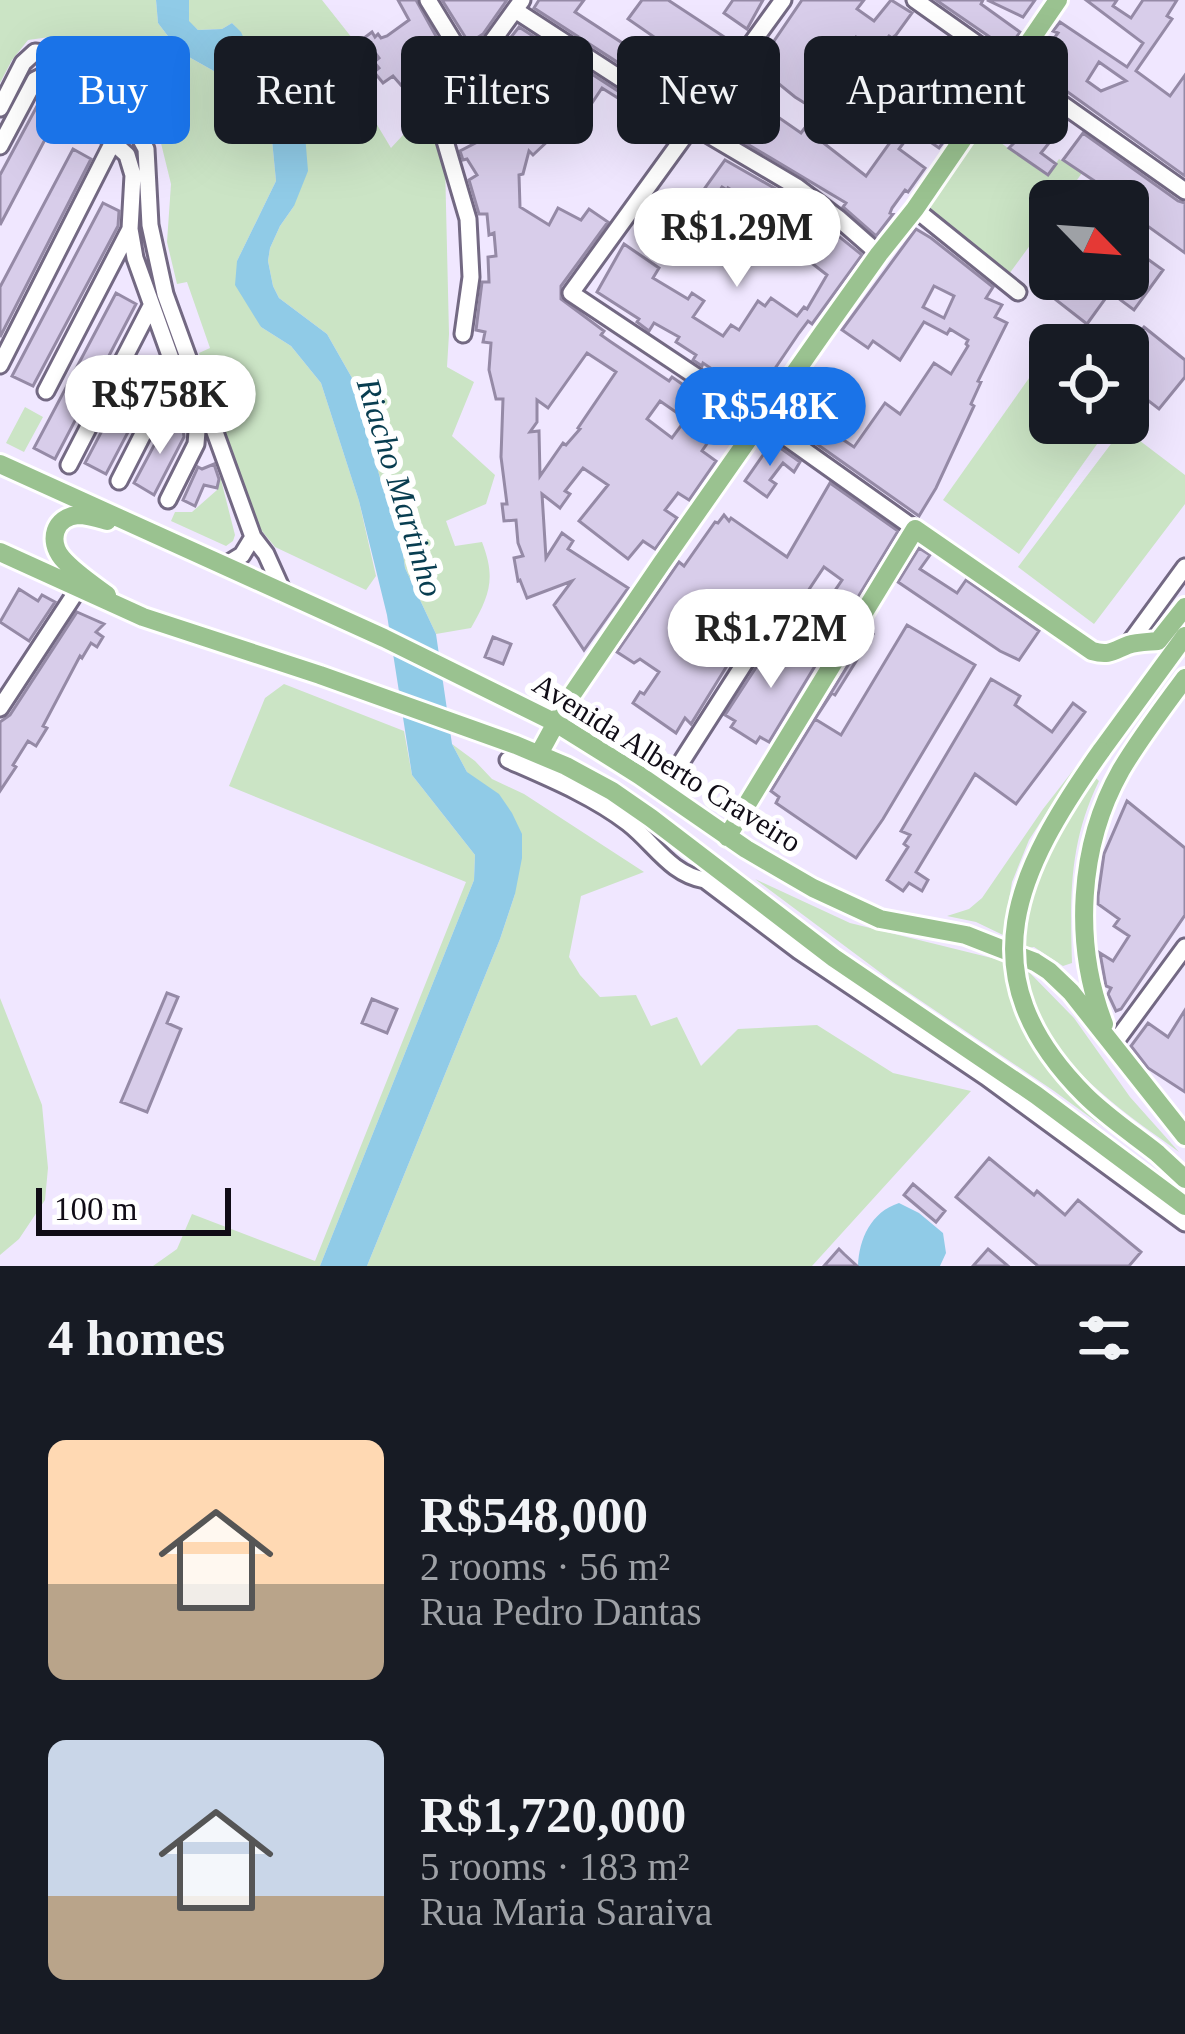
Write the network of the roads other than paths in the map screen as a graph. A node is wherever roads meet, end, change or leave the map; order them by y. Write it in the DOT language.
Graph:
graph roads {
  1 [pos="428,0"];
  2 [pos="783,0"];
  3 [pos="915,0"];
  4 [pos="1058,0"];
  5 [pos="518,5"];
  6 [pos="450,36"];
  7 [pos="496,36"];
  8 [pos="757,36"];
  9 [pos="965,36"];
  10 [pos="1033,36"];
  11 [pos="617,73"];
  12 [pos="36,80"];
  13 [pos="0,108"];
  14 [pos="1068,108"];
  15 [pos="112,144"];
  16 [pos="115,144"];
  17 [pos="446,144"];
  18 [pos="678,144"];
  19 [pos="724,144"];
  20 [pos="959,144"];
  21 [pos="0,146"];
  22 [pos="1184,188"];
  23 [pos="915,209"];
  24 [pos="130,229"];
  25 [pos="879,254"];
  26 [pos="1018,292"];
  27 [pos="151,306"];
  28 [pos="464,334"];
  29 [pos="182,338"];
  30 [pos="165,345"];
  31 [pos="0,365"];
  32 [pos="174,373"];
  33 [pos="46,391"];
  34 [pos="763,421"];
  35 [pos="0,464"];
  36 [pos="70,465"];
  37 [pos="119,481"];
  38 [pos="168,500"];
  39 [pos="915,530"];
  40 [pos="152,533"];
  41 [pos="253,537"];
  42 [pos="0,552"];
  43 [pos="224,566"];
  44 [pos="1185,567"];
  45 [pos="78,590"];
  46 [pos="284,594"];
  47 [pos="1185,607"];
  48 [pos="126,610"];
  49 [pos="1185,636"];
  50 [pos="1128,646"];
  51 [pos="836,658"];
  52 [pos="1185,678"];
  53 [pos="0,708"];
  54 [pos="556,723"];
  55 [pos="538,754"];
  56 [pos="508,760"];
  57 [pos="662,791"];
  58 [pos="728,837"];
  59 [pos="1185,947"];
  60 [pos="1113,1045"];
  61 [pos="1185,1136"];
  62 [pos="1185,1179"];
  63 [pos="1185,1206"];
  64 [pos="1185,1223"];
  1 -- 6 [label="street"];
  2 -- 8 [label="street"];
  3 -- 9 [label="street"];
  4 -- 10 [label="main road"];
  5 -- 7 [label="street"];
  5 -- 11 [label="street"];
  12 -- 21 [label="street"];
  13 -- 29 [label="street"];
  14 -- 22 [label="street"];
  15 -- 31 [label="street"];
  16 -- 24 [label="street"];
  17 -- 28 [label="street"];
  18 -- 34 [label="street"];
  19 -- 25 [label="street"];
  20 -- 23 [label="main road"];
  23 -- 25 [label="main road"];
  23 -- 26 [label="street"];
  24 -- 27 [label="street"];
  24 -- 33 [label="street"];
  25 -- 34 [label="main road"];
  27 -- 30 [label="street"];
  27 -- 36 [label="street"];
  29 -- 30 [label="street"];
  29 -- 41 [label="street"];
  30 -- 32 [label="street"];
  32 -- 37 [label="street"];
  32 -- 38 [label="street"];
  34 -- 39 [label="street"];
  34 -- 54 [label="main road"];
  35 -- 40 [label="main road, Avenida Alberto Craveiro"];
  39 -- 50 [label="main road"];
  39 -- 51 [label="main road"];
  40 -- 43 [label="main road, Avenida Alberto Craveiro"];
  40 -- 48 [label="main road"];
  41 -- 43 [label="street"];
  41 -- 46 [label="street"];
  42 -- 45 [label="main road, Avenida Alberto Craveiro"];
  43 -- 46 [label="main road, Avenida Alberto Craveiro"];
  44 -- 50 [label="street"];
  45 -- 48 [label="main road, Avenida Alberto Craveiro"];
  45 -- 53 [label="street"];
  46 -- 54 [label="main road, Avenida Alberto Craveiro"];
  47 -- 50 [label="main road"];
  48 -- 55 [label="main road, Avenida Alberto Craveiro"];
  49 -- 62 [label="main road, bridge"];
  51 -- 57 [label="street"];
  51 -- 58 [label="main road"];
  52 -- 60 [label="main road"];
  54 -- 55 [label="main road"];
  54 -- 57 [label="main road, Avenida Alberto Craveiro"];
  55 -- 63 [label="main road, Avenida Alberto Craveiro"];
  56 -- 64 [label="street"];
  57 -- 58 [label="main road, Avenida Alberto Craveiro"];
  58 -- 60 [label="main road, Avenida Alberto Craveiro"];
  59 -- 60 [label="street"];
  60 -- 61 [label="main road, Avenida Alberto Craveiro"];
}
